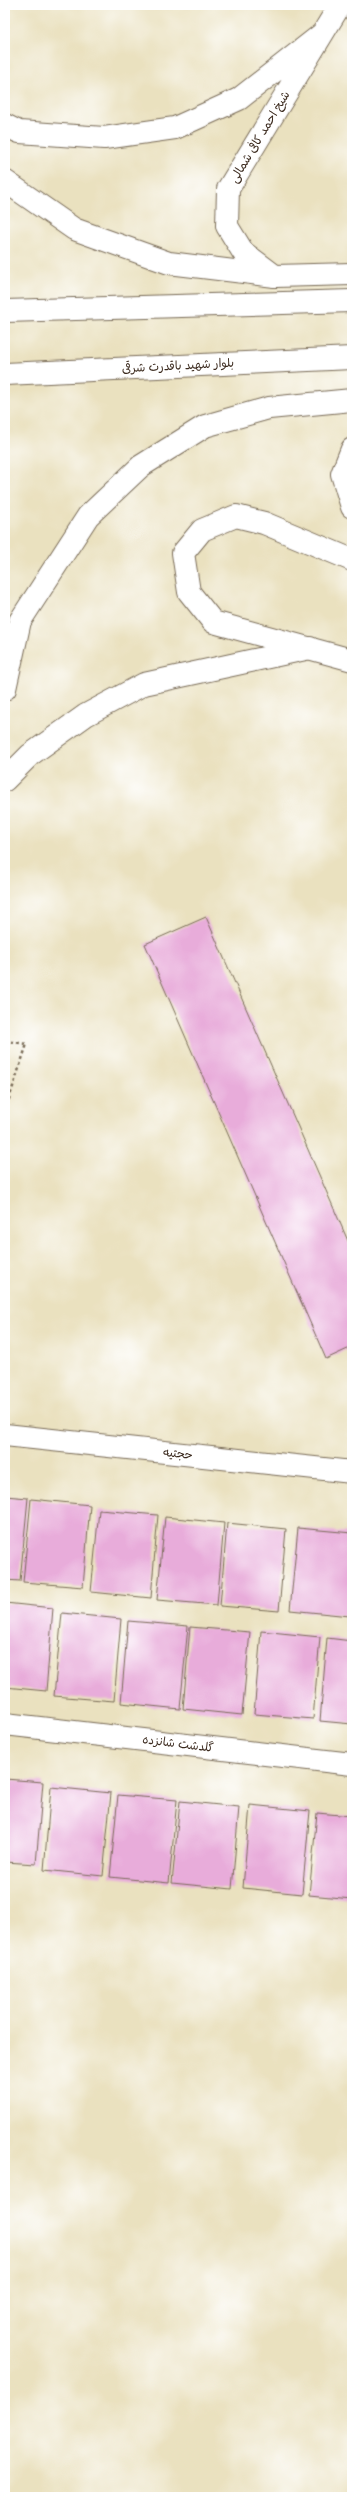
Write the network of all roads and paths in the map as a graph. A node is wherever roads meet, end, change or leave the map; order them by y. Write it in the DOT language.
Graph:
graph roads {
  1 [pos="340,5"];
  2 [pos="322,34"];
  3 [pos="5,124"];
  4 [pos="5,181"];
  5 [pos="352,274"];
  6 [pos="275,276"];
  7 [pos="352,301"];
  8 [pos="5,311"];
  9 [pos="352,358"];
  10 [pos="5,374"];
  11 [pos="352,400"];
  12 [pos="352,449"];
  13 [pos="352,507"];
  14 [pos="352,560"];
  15 [pos="310,648"];
  16 [pos="352,660"];
  17 [pos="5,689"];
  18 [pos="5,780"];
  19 [pos="5,1041"];
  20 [pos="5,1111"];
  21 [pos="5,1435"];
  22 [pos="352,1472"];
  23 [pos="5,1724"];
  24 [pos="352,1764"];
  1 -- 2 [label="main road, شیخ احمد کافی شمالی"];
  2 -- 3 [label="main road"];
  2 -- 6 [label="main road, شیخ احمد کافی شمالی"];
  4 -- 6 [label="main road"];
  5 -- 6 [label="main road"];
  7 -- 8 [label="main road"];
  9 -- 10 [label="main road, بلوار شهید باقدرت شرقی"];
  11 -- 17 [label="main road"];
  12 -- 13 [label="main road"];
  14 -- 15 [label="main road"];
  15 -- 16 [label="main road"];
  15 -- 18 [label="main road"];
  19 -- 20 [label="path"];
  21 -- 22 [label="main road, حجتیه"];
  23 -- 24 [label="main road, گلدشت شانزده"];
}
